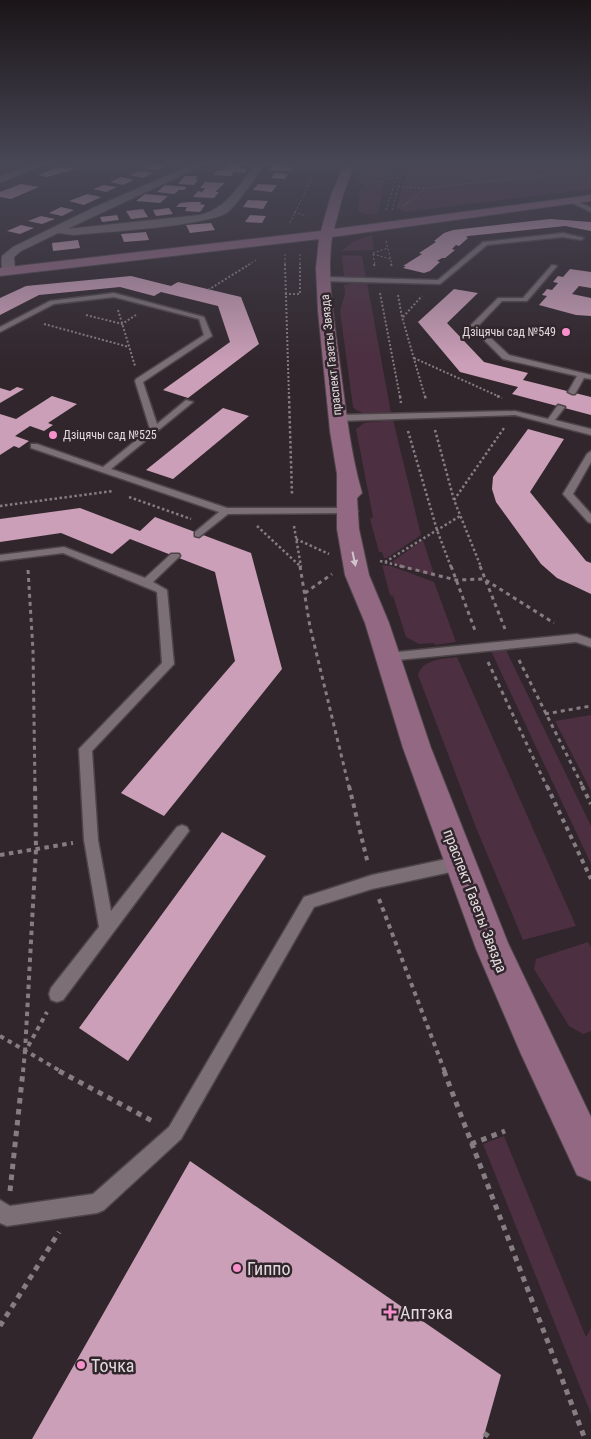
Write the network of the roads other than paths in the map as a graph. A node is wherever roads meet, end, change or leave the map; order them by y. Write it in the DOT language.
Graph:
graph roads {
  1 [pos="91,230"];
  2 [pos="330,230"];
  3 [pos="355,230"];
  4 [pos="56,231"];
  5 [pos="328,234"];
  6 [pos="581,238"];
  7 [pos="554,266"];
  8 [pos="4,272"];
  9 [pos="324,279"];
  10 [pos="0,330"];
  11 [pos="587,376"];
  12 [pos="572,392"];
  13 [pos="189,402"];
  14 [pos="561,407"];
  15 [pos="338,418"];
  16 [pos="550,421"];
  17 [pos="155,430"];
  18 [pos="591,432"];
  19 [pos="34,446"];
  20 [pos="591,454"];
  21 [pos="106,469"];
  22 [pos="226,511"];
  23 [pos="353,511"];
  24 [pos="591,520"];
  25 [pos="199,534"];
  26 [pos="175,556"];
  27 [pos="0,558"];
  28 [pos="146,583"];
  29 [pos="591,643"];
  30 [pos="384,645"];
  31 [pos="182,831"];
  32 [pos="460,863"];
  33 [pos="107,928"];
  34 [pos="57,994"];
  35 [pos="591,1161"];
  36 [pos="4,1213"];
  1 -- 4 [label="street"];
  2 -- 5 [label="main road, праспект Газеты Звязда"];
  3 -- 5 [label="main road"];
  4 -- 8 [label="street"];
  5 -- 8 [label="main road"];
  5 -- 9 [label="main road, праспект Газеты Звязда"];
  6 -- 9 [label="lane"];
  7 -- 11 [label="lane"];
  9 -- 15 [label="main road, праспект Газеты Звязда"];
  10 -- 17 [label="lane"];
  11 -- 12 [label="lane"];
  13 -- 17 [label="lane"];
  14 -- 16 [label="lane"];
  15 -- 16 [label="lane"];
  15 -- 23 [label="main road, праспект Газеты Звязда"];
  16 -- 18 [label="lane"];
  17 -- 21 [label="lane"];
  19 -- 21 [label="lane"];
  20 -- 24 [label="lane"];
  21 -- 22 [label="lane"];
  22 -- 23 [label="lane"];
  22 -- 25 [label="lane"];
  23 -- 30 [label="main road, праспект Газеты Звязда"];
  26 -- 28 [label="lane"];
  27 -- 28 [label="lane"];
  28 -- 33 [label="lane"];
  29 -- 30 [label="lane"];
  30 -- 32 [label="main road, праспект Газеты Звязда"];
  31 -- 33 [label="lane"];
  32 -- 35 [label="main road, праспект Газеты Звязда"];
  32 -- 36 [label="lane"];
  33 -- 34 [label="lane"];
}
